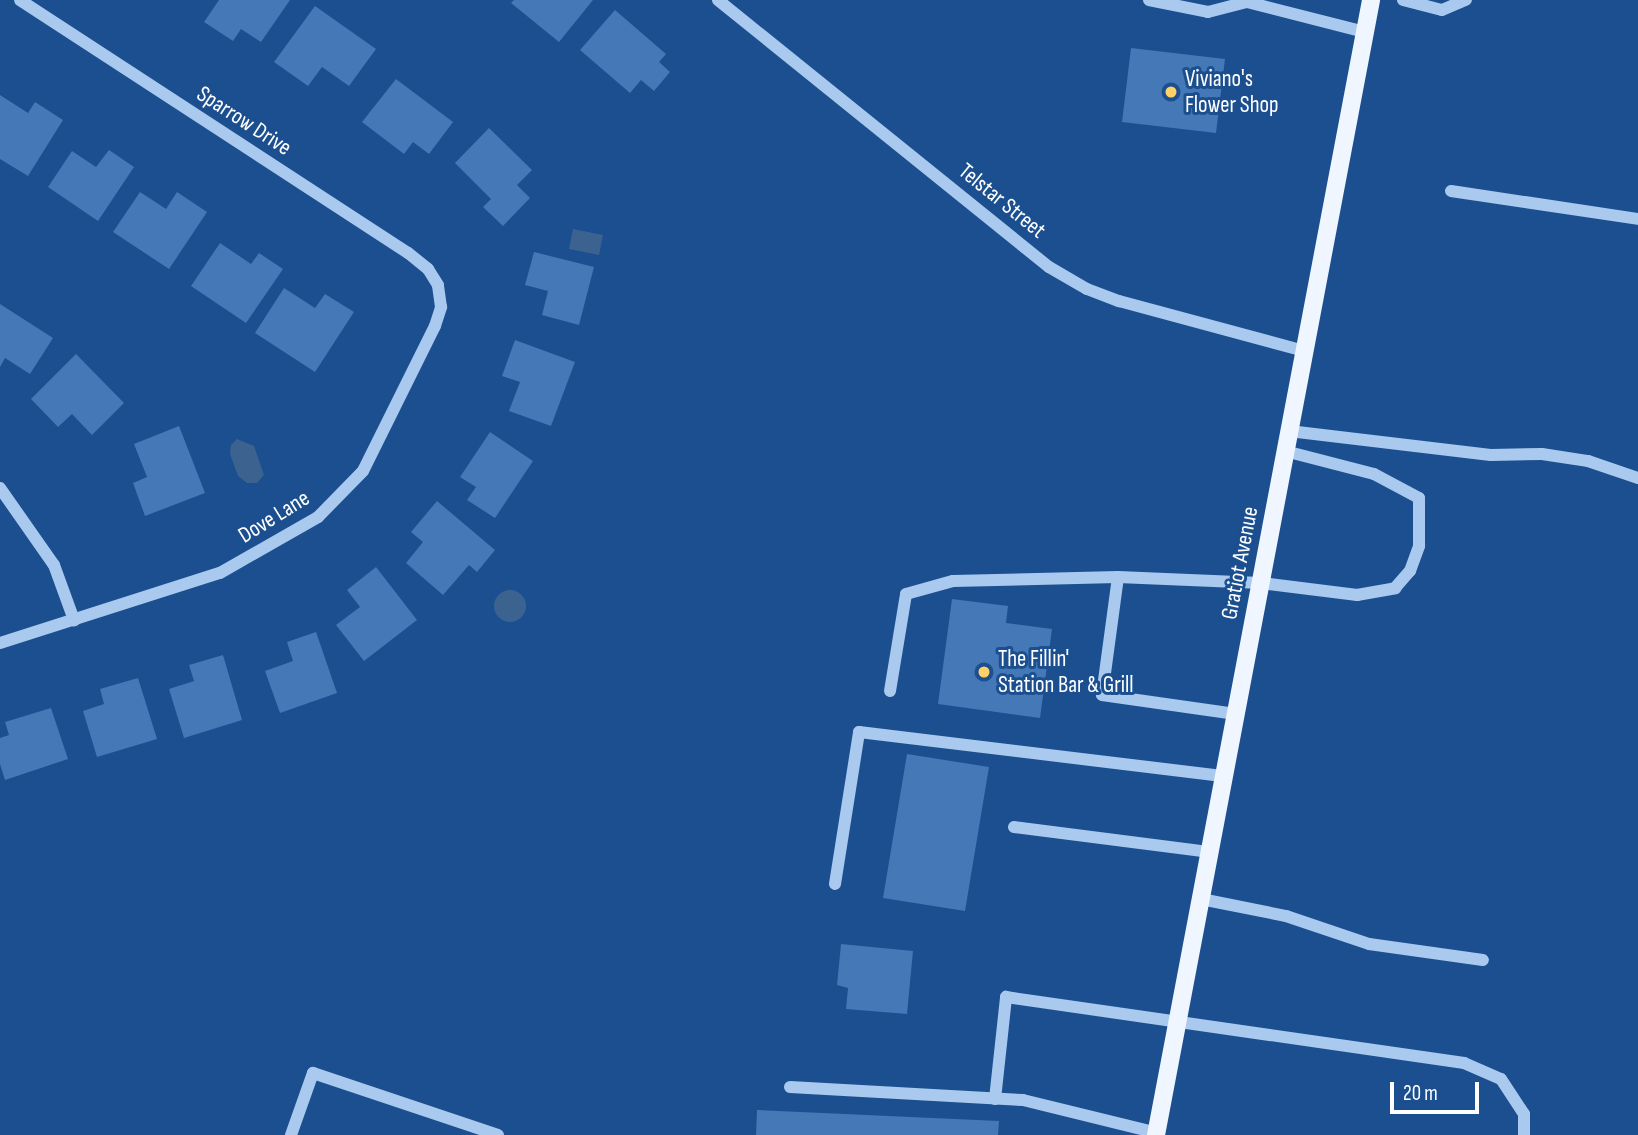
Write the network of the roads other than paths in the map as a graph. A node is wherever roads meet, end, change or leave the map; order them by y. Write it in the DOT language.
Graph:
graph roads {
  1 [pos="20,0"];
  2 [pos="718,0"];
  3 [pos="1149,0"];
  4 [pos="1371,0"];
  5 [pos="1403,0"];
  6 [pos="1466,0"];
  7 [pos="1365,32"];
  8 [pos="1451,191"];
  9 [pos="1638,219"];
  10 [pos="438,285"];
  11 [pos="1304,351"];
  12 [pos="1289,431"];
  13 [pos="1285,451"];
  14 [pos="1638,478"];
  15 [pos="0,488"];
  16 [pos="1118,577"];
  17 [pos="1261,583"];
  18 [pos="74,620"];
  19 [pos="0,643"];
  20 [pos="890,691"];
  21 [pos="1236,714"];
  22 [pos="1224,776"];
  23 [pos="1014,827"];
  24 [pos="1210,852"];
  25 [pos="835,884"];
  26 [pos="1201,899"];
  27 [pos="1483,960"];
  28 [pos="1177,1024"];
  29 [pos="790,1087"];
  30 [pos="995,1099"];
  31 [pos="1156,1134"];
  32 [pos="291,1135"];
  33 [pos="498,1135"];
  34 [pos="1524,1135"];
  1 -- 10 [label="street, Sparrow Drive"];
  2 -- 11 [label="street, Telstar Street"];
  3 -- 7 [label="street"];
  4 -- 7 [label="main road, Gratiot Avenue"];
  5 -- 6 [label="street"];
  7 -- 11 [label="main road, Gratiot Avenue"];
  8 -- 9 [label="street"];
  10 -- 18 [label="street, Dove Lane"];
  11 -- 12 [label="main road, Gratiot Avenue"];
  12 -- 13 [label="main road, Gratiot Avenue"];
  12 -- 14 [label="street"];
  13 -- 17 [label="main road, Gratiot Avenue"];
  13 -- 17 [label="street"];
  15 -- 18 [label="street"];
  16 -- 17 [label="street"];
  16 -- 20 [label="street"];
  16 -- 21 [label="street"];
  17 -- 21 [label="main road, Gratiot Avenue"];
  18 -- 19 [label="street, Dove Lane"];
  21 -- 22 [label="main road, Gratiot Avenue"];
  22 -- 24 [label="main road, Gratiot Avenue"];
  22 -- 25 [label="street"];
  23 -- 24 [label="street"];
  24 -- 26 [label="main road, Gratiot Avenue"];
  26 -- 27 [label="street"];
  26 -- 28 [label="main road, Gratiot Avenue"];
  28 -- 30 [label="street"];
  28 -- 31 [label="main road, Gratiot Avenue"];
  28 -- 34 [label="street"];
  29 -- 30 [label="street"];
  30 -- 31 [label="street"];
  32 -- 33 [label="street"];
}
